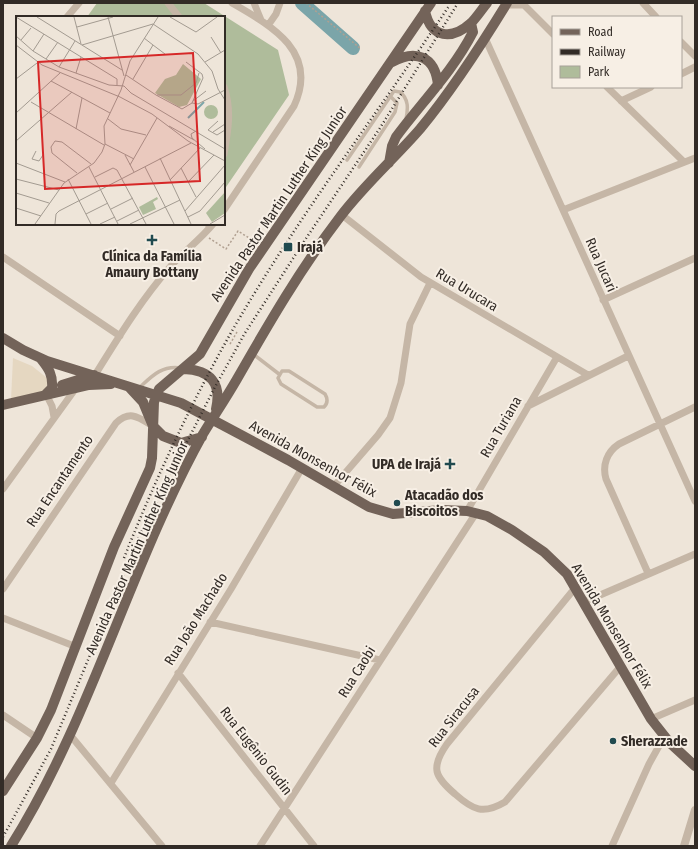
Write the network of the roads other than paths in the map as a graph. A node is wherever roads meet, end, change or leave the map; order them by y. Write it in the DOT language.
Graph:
graph roads {
  1 [pos="79,3"];
  2 [pos="168,3"];
  3 [pos="232,3"];
  4 [pos="254,3"];
  5 [pos="280,3"];
  6 [pos="487,3"];
  7 [pos="643,3"];
  8 [pos="507,4"];
  9 [pos="523,4"];
  10 [pos="428,7"];
  11 [pos="68,16"];
  12 [pos="178,16"];
  13 [pos="655,16"];
  14 [pos="261,20"];
  15 [pos="470,23"];
  16 [pos="269,24"];
  17 [pos="552,33"];
  18 [pos="485,38"];
  19 [pos="682,43"];
  20 [pos="695,56"];
  21 [pos="391,63"];
  22 [pos="695,67"];
  23 [pos="682,74"];
  24 [pos="438,85"];
  25 [pos="608,88"];
  26 [pos="649,88"];
  27 [pos="225,90"];
  28 [pos="390,96"];
  29 [pos="621,101"];
  30 [pos="403,128"];
  31 [pos="225,148"];
  32 [pos="695,158"];
  33 [pos="347,160"];
  34 [pos="684,162"];
  35 [pos="389,163"];
  36 [pos="359,167"];
  37 [pos="225,209"];
  38 [pos="563,210"];
  39 [pos="342,215"];
  40 [pos="210,225"];
  41 [pos="319,246"];
  42 [pos="306,249"];
  43 [pos="3,257"];
  44 [pos="695,258"];
  45 [pos="430,283"];
  46 [pos="603,300"];
  47 [pos="120,336"];
  48 [pos="3,338"];
  49 [pos="251,353"];
  50 [pos="628,356"];
  51 [pos="557,357"];
  52 [pos="41,359"];
  53 [pos="184,369"];
  54 [pos="279,374"];
  55 [pos="95,375"];
  56 [pos="588,375"];
  57 [pos="128,387"];
  58 [pos="76,388"];
  59 [pos="49,391"];
  60 [pos="156,394"];
  61 [pos="3,404"];
  62 [pos="528,406"];
  63 [pos="695,407"];
  64 [pos="214,416"];
  65 [pos="54,417"];
  66 [pos="659,423"];
  67 [pos="153,426"];
  68 [pos="202,437"];
  69 [pos="302,468"];
  70 [pos="333,487"];
  71 [pos="3,489"];
  72 [pos="695,501"];
  73 [pos="472,512"];
  74 [pos="695,554"];
  75 [pos="648,573"];
  76 [pos="575,588"];
  77 [pos="3,589"];
  78 [pos="584,602"];
  79 [pos="3,618"];
  80 [pos="210,622"];
  81 [pos="74,646"];
  82 [pos="380,660"];
  83 [pos="620,667"];
  84 [pos="178,673"];
  85 [pos="695,700"];
  86 [pos="3,715"];
  87 [pos="651,719"];
  88 [pos="71,736"];
  89 [pos="664,737"];
  90 [pos="37,738"];
  91 [pos="695,766"];
  92 [pos="111,783"];
  93 [pos="3,791"];
  94 [pos="286,809"];
  95 [pos="695,810"];
  96 [pos="11,846"];
  97 [pos="162,846"];
  98 [pos="260,846"];
  99 [pos="314,846"];
  100 [pos="612,846"];
  101 [pos="684,846"];
  1 -- 11 [label="street"];
  2 -- 12 [label="street"];
  3 -- 14 [label="street"];
  4 -- 14 [label="street"];
  5 -- 16 [label="street"];
  6 -- 15 [label="main road"];
  7 -- 13 [label="street"];
  8 -- 9 [label="street"];
  8 -- 18 [label="main road, Avenida Pastor Martin Luther King Junior"];
  9 -- 17 [label="street"];
  10 -- 15 [label="main road"];
  10 -- 21 [label="main road, Avenida Pastor Martin Luther King Junior"];
  14 -- 16 [label="street"];
  15 -- 24 [label="main road"];
  16 -- 37 [label="street"];
  18 -- 35 [label="main road, Avenida Pastor Martin Luther King Junior"];
  18 -- 38 [label="street, Rua Jucari"];
  19 -- 20 [label="street"];
  21 -- 24 [label="main road"];
  21 -- 53 [label="main road, Avenida Pastor Martin Luther King Junior"];
  22 -- 23 [label="street"];
  24 -- 30 [label="main road"];
  25 -- 29 [label="street"];
  26 -- 29 [label="street"];
  27 -- 31 [label="street"];
  28 -- 30 [label="lane"];
  28 -- 33 [label="lane"];
  28 -- 36 [label="lane"];
  29 -- 34 [label="street"];
  30 -- 35 [label="main road"];
  32 -- 34 [label="street"];
  34 -- 38 [label="street"];
  35 -- 39 [label="main road, Avenida Pastor Martin Luther King Junior"];
  38 -- 46 [label="street, Rua Jucari"];
  39 -- 41 [label="main road, Avenida Pastor Martin Luther King Junior"];
  39 -- 45 [label="street, Rua Urucara"];
  40 -- 47 [label="street"];
  41 -- 42 [label="lane"];
  41 -- 49 [label="main road, Avenida Pastor Martin Luther King Junior"];
  43 -- 47 [label="street"];
  44 -- 46 [label="street"];
  45 -- 51 [label="street, Rua Urucara"];
  45 -- 70 [label="street"];
  46 -- 50 [label="street, Rua Jucari"];
  47 -- 55 [label="street"];
  48 -- 52 [label="main road, Avenida Monsenhor Félix"];
  49 -- 54 [label="lane"];
  49 -- 64 [label="main road, Avenida Pastor Martin Luther King Junior"];
  50 -- 56 [label="street"];
  50 -- 66 [label="street, Rua Jucari"];
  51 -- 56 [label="street, Rua Urucara"];
  51 -- 62 [label="street, Rua Turiana"];
  52 -- 55 [label="main road, Avenida Monsenhor Félix"];
  52 -- 59 [label="main road"];
  53 -- 57 [label="lane"];
  53 -- 60 [label="main road, Avenida Pastor Martin Luther King Junior"];
  53 -- 64 [label="main road"];
  54 -- 54 [label="lane"];
  55 -- 57 [label="main road, Avenida Monsenhor Félix"];
  55 -- 59 [label="main road"];
  56 -- 62 [label="street"];
  57 -- 58 [label="main road"];
  57 -- 60 [label="main road, Avenida Monsenhor Félix"];
  57 -- 67 [label="main road"];
  58 -- 59 [label="main road"];
  58 -- 65 [label="street"];
  59 -- 61 [label="main road"];
  59 -- 65 [label="street"];
  60 -- 64 [label="main road, Avenida Monsenhor Félix"];
  60 -- 67 [label="main road, Avenida Pastor Martin Luther King Junior"];
  62 -- 73 [label="street, Rua Turiana"];
  63 -- 66 [label="street"];
  64 -- 68 [label="main road, Avenida Pastor Martin Luther King Junior"];
  64 -- 69 [label="main road, Avenida Monsenhor Félix"];
  65 -- 71 [label="street"];
  66 -- 72 [label="street, Rua Jucari"];
  66 -- 75 [label="street"];
  67 -- 68 [label="main road"];
  67 -- 77 [label="street, Rua Encantamento"];
  67 -- 81 [label="main road, Avenida Pastor Martin Luther King Junior"];
  68 -- 88 [label="main road, Avenida Pastor Martin Luther King Junior"];
  69 -- 70 [label="main road, Avenida Monsenhor Félix"];
  69 -- 80 [label="street, Rua João Machado"];
  70 -- 73 [label="main road, Avenida Monsenhor Félix"];
  73 -- 76 [label="main road, Avenida Monsenhor Félix"];
  73 -- 82 [label="street, Rua Caobi"];
  74 -- 75 [label="street"];
  75 -- 78 [label="street"];
  76 -- 78 [label="main road, Avenida Monsenhor Félix"];
  76 -- 83 [label="street, Rua Siracusa"];
  78 -- 83 [label="main road, Avenida Monsenhor Félix"];
  79 -- 81 [label="street"];
  80 -- 82 [label="street"];
  80 -- 84 [label="street, Rua João Machado"];
  81 -- 90 [label="main road, Avenida Pastor Martin Luther King Junior"];
  82 -- 94 [label="street, Rua Caobi"];
  83 -- 87 [label="main road, Avenida Monsenhor Félix"];
  84 -- 92 [label="street, Rua João Machado"];
  84 -- 94 [label="street, Rua Eugênio Gudin"];
  85 -- 87 [label="street"];
  86 -- 90 [label="street"];
  87 -- 89 [label="main road, Avenida Monsenhor Félix"];
  88 -- 92 [label="street"];
  88 -- 96 [label="main road, Avenida Pastor Martin Luther King Junior"];
  89 -- 91 [label="main road, Avenida Monsenhor Félix"];
  89 -- 100 [label="street"];
  90 -- 93 [label="main road, Avenida Pastor Martin Luther King Junior"];
  92 -- 97 [label="street"];
  94 -- 98 [label="street, Rua Caobi"];
  94 -- 99 [label="street, Rua Eugênio Gudin"];
  95 -- 101 [label="street"];
}
